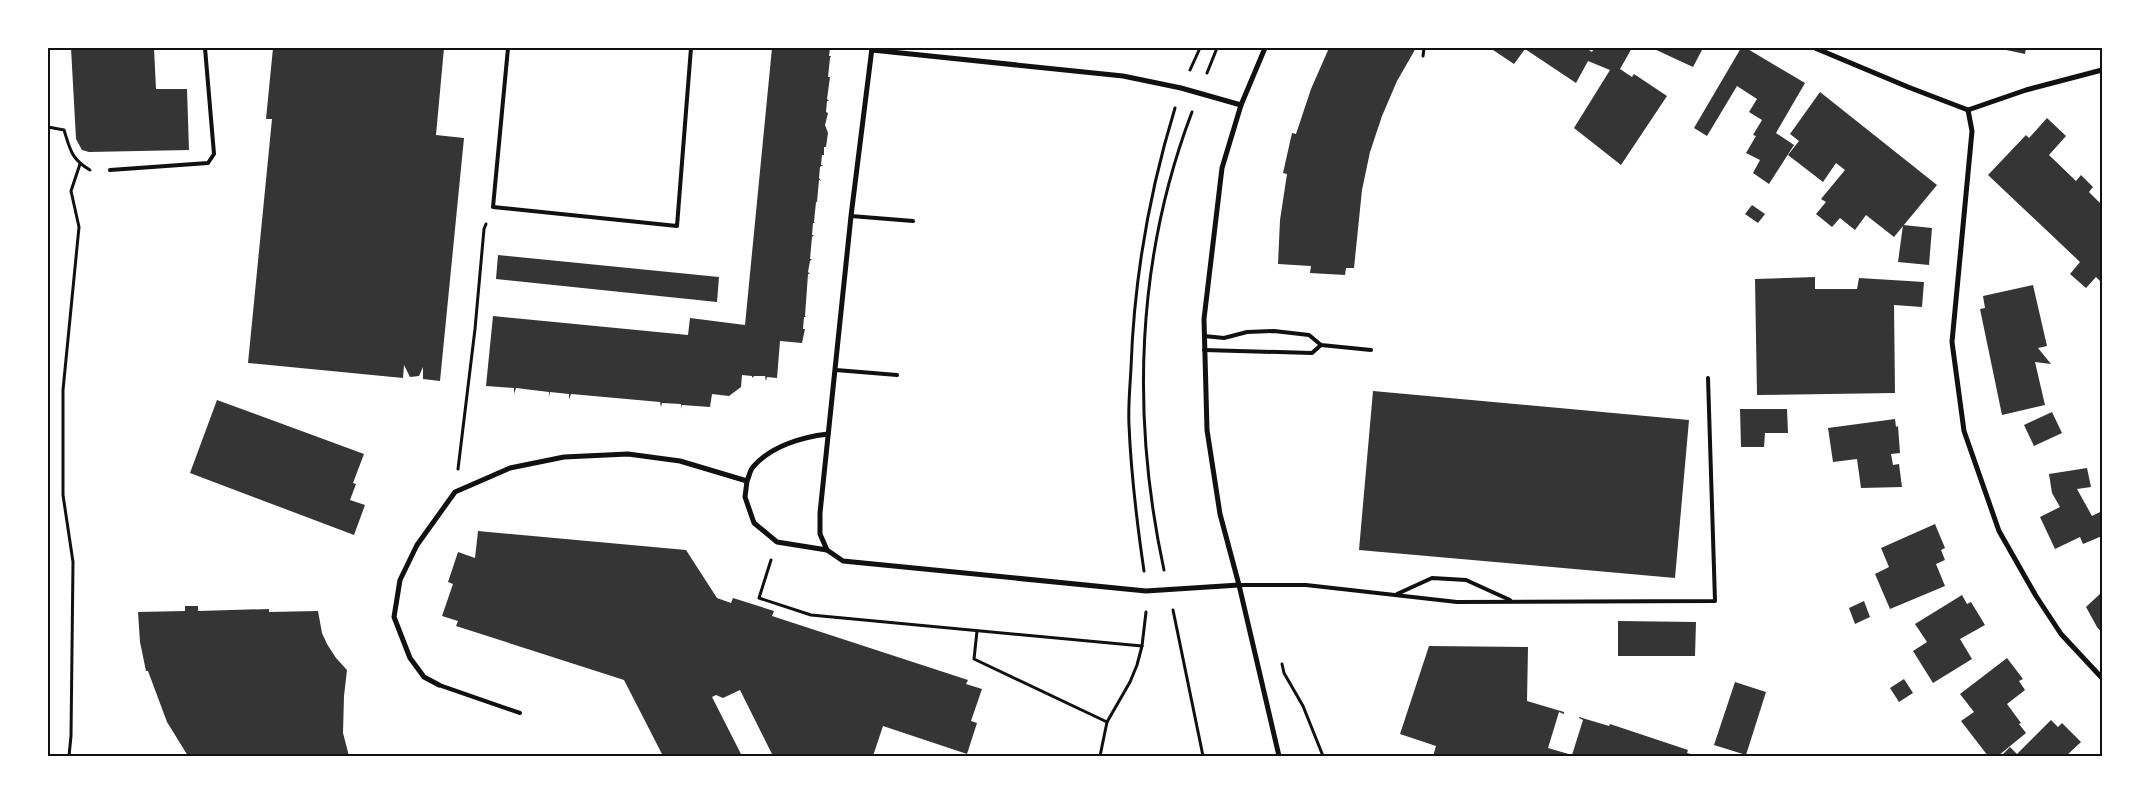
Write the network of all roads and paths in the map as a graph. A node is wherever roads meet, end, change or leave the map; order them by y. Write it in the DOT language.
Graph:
graph roads {
  1 [pos="205,48"];
  2 [pos="508,48"];
  3 [pos="691,48"];
  4 [pos="1200,48"];
  5 [pos="1217,48"];
  6 [pos="1264,48"];
  7 [pos="1424,48"];
  8 [pos="1815,48"];
  9 [pos="872,49"];
  10 [pos="1423,56"];
  11 [pos="2102,70"];
  12 [pos="1181,88"];
  13 [pos="1200,93"];
  14 [pos="1241,105"];
  15 [pos="1968,110"];
  16 [pos="48,127"];
  17 [pos="80,164"];
  18 [pos="110,170"];
  19 [pos="493,207"];
  20 [pos="851,216"];
  21 [pos="914,221"];
  22 [pos="1204,336"];
  23 [pos="1321,345"];
  24 [pos="1204,350"];
  25 [pos="1371,350"];
  26 [pos="836,370"];
  27 [pos="897,376"];
  28 [pos="1708,378"];
  29 [pos="828,434"];
  30 [pos="747,481"];
  31 [pos="456,492"];
  32 [pos="777,542"];
  33 [pos="827,550"];
  34 [pos="1239,585"];
  35 [pos="1168,590"];
  36 [pos="1146,591"];
  37 [pos="1395,594"];
  38 [pos="1512,601"];
  39 [pos="976,631"];
  40 [pos="1142,646"];
  41 [pos="1280,655"];
  42 [pos="2102,678"];
  43 [pos="439,685"];
  44 [pos="520,713"];
  45 [pos="1107,722"];
  46 [pos="69,756"];
  47 [pos="1100,756"];
  48 [pos="1203,756"];
  49 [pos="1279,756"];
  50 [pos="1323,756"];
  1 -- 18 [label="lane"];
  2 -- 19 [label="lane"];
  3 -- 19 [label="lane"];
  4 -- 12 [label="path"];
  5 -- 13 [label="path"];
  6 -- 14 [label="street"];
  7 -- 10 [label="path"];
  8 -- 15 [label="street"];
  9 -- 12 [label="street"];
  9 -- 20 [label="street"];
  11 -- 15 [label="street"];
  12 -- 13 [label="street"];
  12 -- 36 [label="path"];
  13 -- 14 [label="street"];
  13 -- 35 [label="path"];
  14 -- 22 [label="street"];
  15 -- 42 [label="street"];
  16 -- 17 [label="path"];
  17 -- 18 [label="path"];
  17 -- 46 [label="path"];
  19 -- 31 [label="path"];
  20 -- 21 [label="lane"];
  20 -- 26 [label="street"];
  22 -- 23 [label="lane"];
  22 -- 24 [label="street"];
  23 -- 24 [label="lane"];
  23 -- 25 [label="lane"];
  24 -- 34 [label="street"];
  26 -- 27 [label="lane"];
  26 -- 29 [label="street"];
  28 -- 38 [label="lane"];
  29 -- 30 [label="street"];
  29 -- 33 [label="street"];
  30 -- 31 [label="street"];
  30 -- 32 [label="street"];
  31 -- 43 [label="street"];
  32 -- 33 [label="street"];
  32 -- 39 [label="path"];
  33 -- 36 [label="street"];
  34 -- 35 [label="street"];
  34 -- 37 [label="lane"];
  34 -- 49 [label="street"];
  35 -- 36 [label="street"];
  35 -- 48 [label="path"];
  36 -- 40 [label="path"];
  37 -- 38 [label="lane"];
  37 -- 38 [label="lane"];
  39 -- 40 [label="path"];
  39 -- 45 [label="path"];
  40 -- 45 [label="path"];
  41 -- 50 [label="path"];
  43 -- 44 [label="lane"];
  45 -- 47 [label="path"];
}
